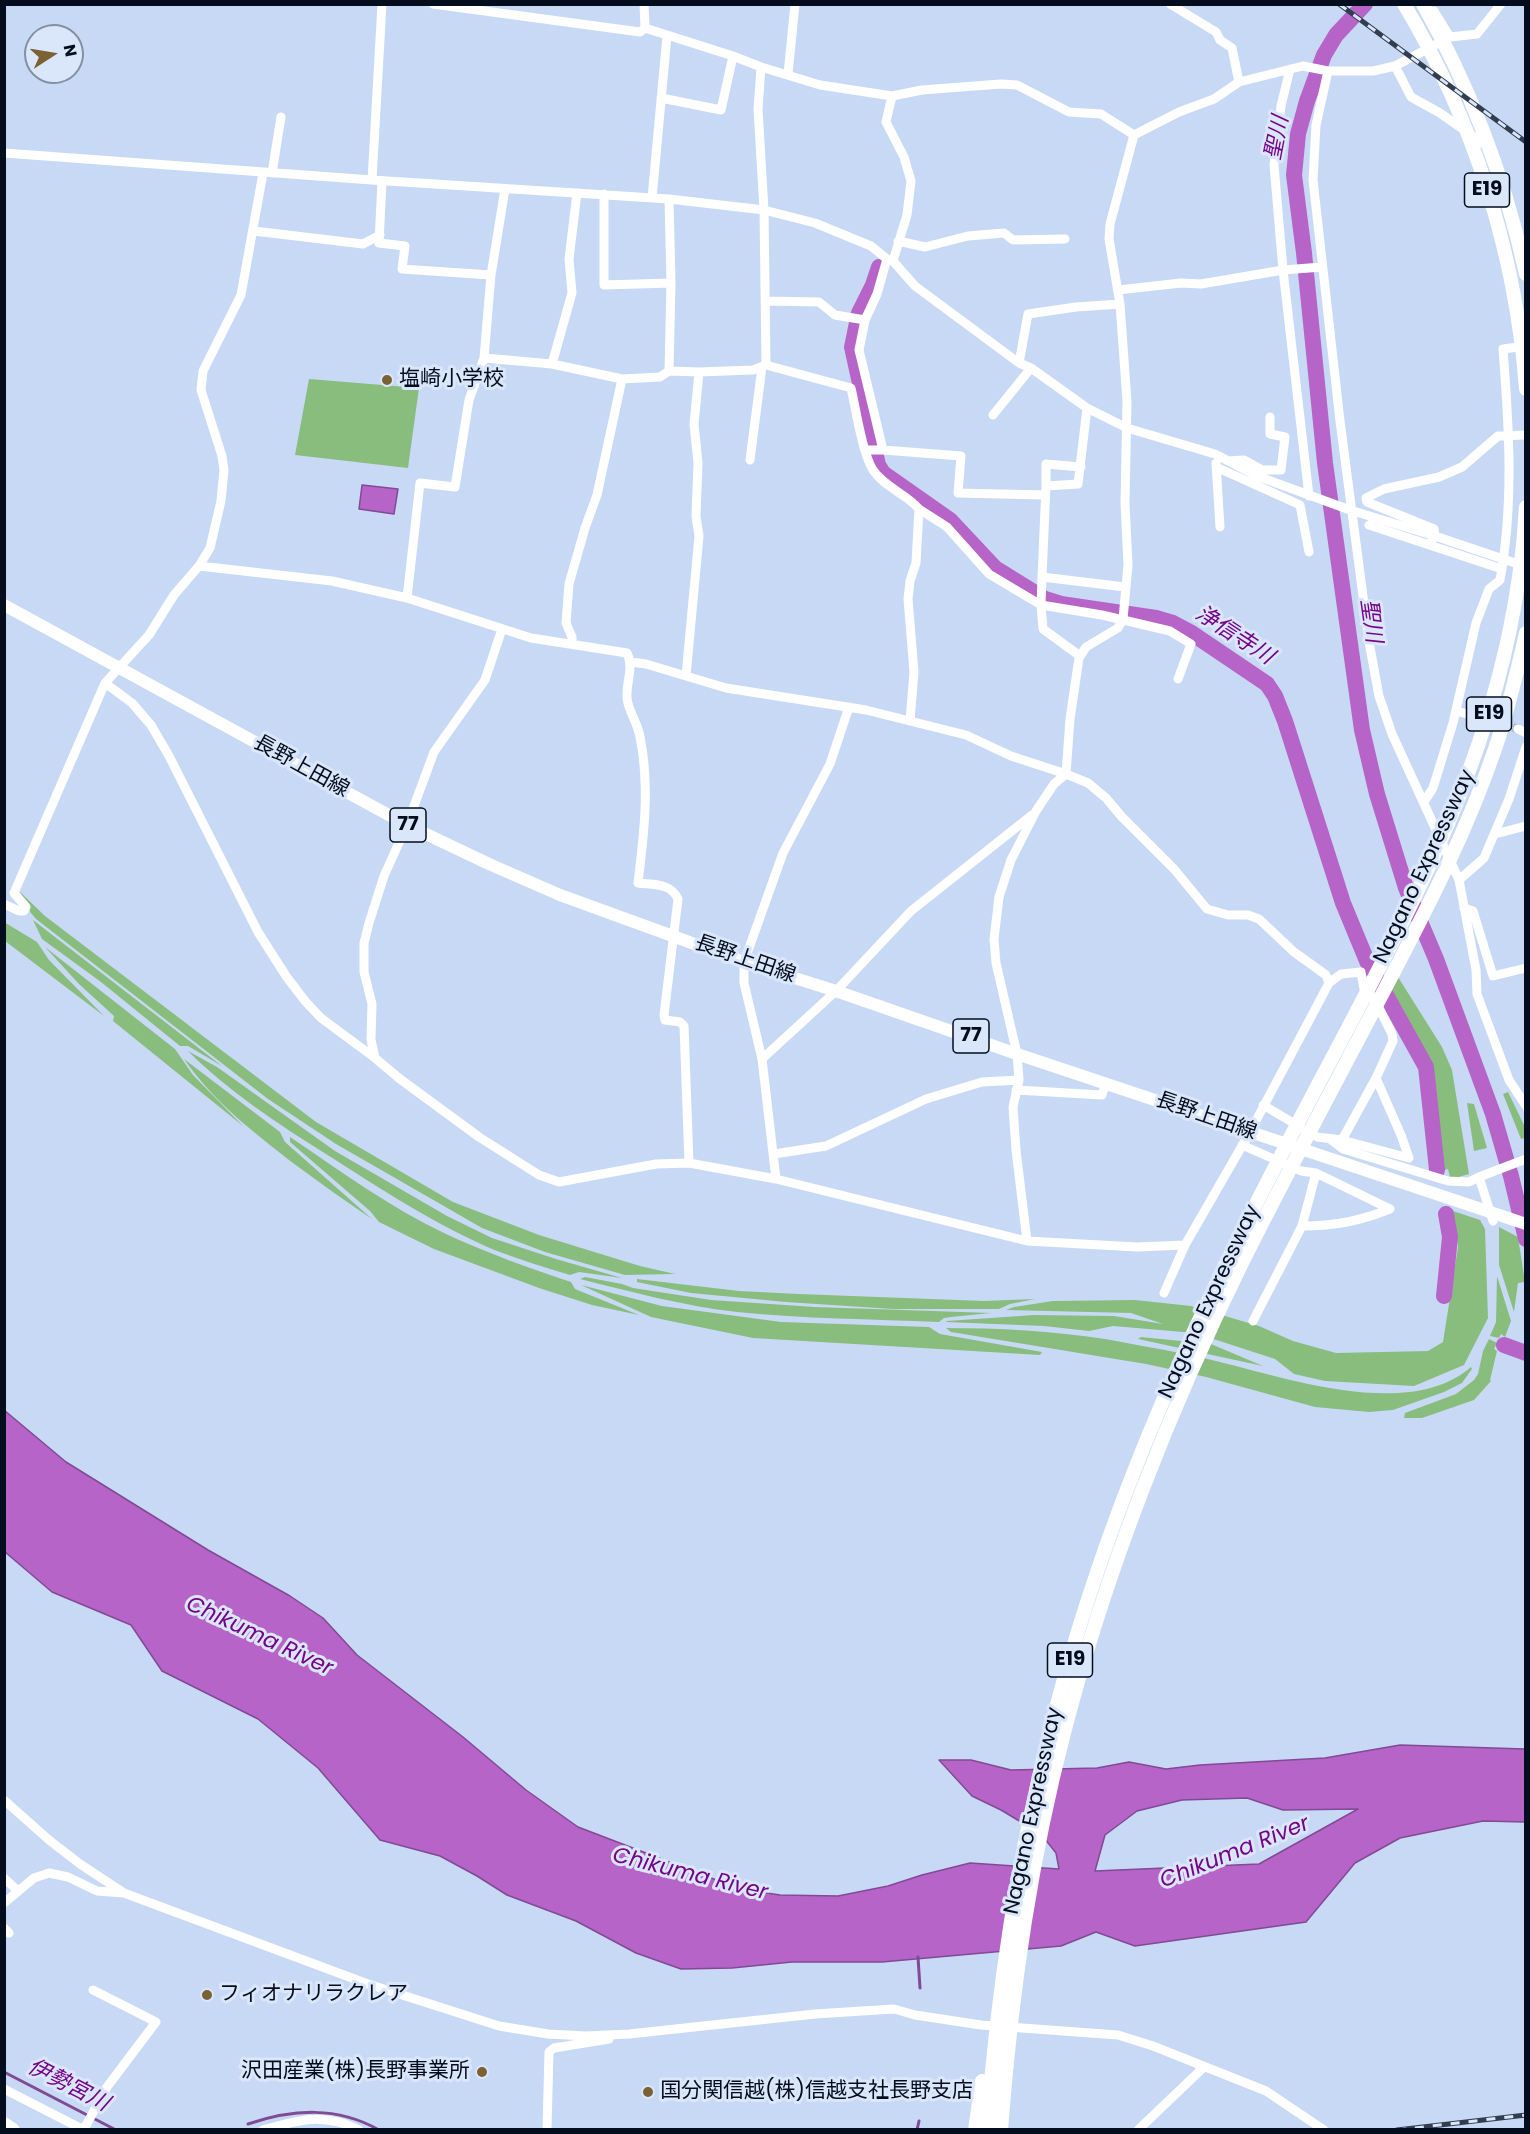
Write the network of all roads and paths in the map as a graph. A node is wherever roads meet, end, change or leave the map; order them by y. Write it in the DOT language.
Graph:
graph roads {
  1 [pos="382,4"];
  2 [pos="433,4"];
  3 [pos="644,4"];
  4 [pos="795,4"];
  5 [pos="1170,4"];
  6 [pos="1404,4"];
  7 [pos="1423,4"];
  8 [pos="1430,4"];
  9 [pos="1501,4"];
  10 [pos="645,28"];
  11 [pos="667,36"];
  12 [pos="1450,38"];
  13 [pos="733,56"];
  14 [pos="1395,66"];
  15 [pos="761,67"];
  16 [pos="1290,69"];
  17 [pos="1328,71"];
  18 [pos="788,74"];
  19 [pos="1239,82"];
  20 [pos="892,96"];
  21 [pos="661,98"];
  22 [pos="281,117"];
  23 [pos="1134,135"];
  24 [pos="4,153"];
  25 [pos="267,173"];
  26 [pos="377,181"];
  27 [pos="505,189"];
  28 [pos="577,193"];
  29 [pos="604,194"];
  30 [pos="652,198"];
  31 [pos="669,199"];
  32 [pos="764,210"];
  33 [pos="254,231"];
  34 [pos="380,235"];
  35 [pos="1065,240"];
  36 [pos="898,241"];
  37 [pos="1526,248"];
  38 [pos="890,260"];
  39 [pos="1322,267"];
  40 [pos="1283,270"];
  41 [pos="1526,274"];
  42 [pos="491,275"];
  43 [pos="671,283"];
  44 [pos="1118,290"];
  45 [pos="766,301"];
  46 [pos="1120,304"];
  47 [pos="860,319"];
  48 [pos="1526,346"];
  49 [pos="484,358"];
  50 [pos="1019,363"];
  51 [pos="552,364"];
  52 [pos="764,366"];
  53 [pos="1030,369"];
  54 [pos="669,371"];
  55 [pos="699,372"];
  56 [pos="622,379"];
  57 [pos="866,385"];
  58 [pos="853,388"];
  59 [pos="1526,389"];
  60 [pos="1087,408"];
  61 [pos="993,415"];
  62 [pos="1270,417"];
  63 [pos="1127,428"];
  64 [pos="1509,435"];
  65 [pos="1526,435"];
  66 [pos="867,450"];
  67 [pos="882,450"];
  68 [pos="1215,454"];
  69 [pos="750,460"];
  70 [pos="1228,461"];
  71 [pos="1081,467"];
  72 [pos="1216,467"];
  73 [pos="1045,490"];
  74 [pos="1312,497"];
  75 [pos="1526,507"];
  76 [pos="919,509"];
  77 [pos="1351,511"];
  78 [pos="1369,525"];
  79 [pos="1220,527"];
  80 [pos="1435,536"];
  81 [pos="1429,545"];
  82 [pos="1309,552"];
  83 [pos="1503,564"];
  84 [pos="199,566"];
  85 [pos="1526,567"];
  86 [pos="1042,577"];
  87 [pos="1125,587"];
  88 [pos="406,598"];
  89 [pos="1041,604"];
  90 [pos="4,605"];
  91 [pos="1122,620"];
  92 [pos="502,629"];
  93 [pos="1526,633"];
  94 [pos="572,643"];
  95 [pos="1080,656"];
  96 [pos="631,662"];
  97 [pos="118,668"];
  98 [pos="686,676"];
  99 [pos="1178,679"];
  100 [pos="105,683"];
  101 [pos="849,707"];
  102 [pos="1456,711"];
  103 [pos="1474,716"];
  104 [pos="910,721"];
  105 [pos="1526,747"];
  106 [pos="1066,774"];
  107 [pos="1424,802"];
  108 [pos="1036,811"];
  109 [pos="407,825"];
  110 [pos="1526,826"];
  111 [pos="1495,834"];
  112 [pos="1459,880"];
  113 [pos="4,904"];
  114 [pos="1464,908"];
  115 [pos="673,935"];
  116 [pos="744,962"];
  117 [pos="1526,968"];
  118 [pos="1329,983"];
  119 [pos="836,991"];
  120 [pos="1017,1054"];
  121 [pos="375,1058"];
  122 [pos="762,1059"];
  123 [pos="1376,1078"];
  124 [pos="1106,1082"];
  125 [pos="1017,1085"];
  126 [pos="1263,1105"];
  127 [pos="1526,1106"];
  128 [pos="1306,1123"];
  129 [pos="1250,1132"];
  130 [pos="1330,1139"];
  131 [pos="1342,1140"];
  132 [pos="1242,1145"];
  133 [pos="774,1154"];
  134 [pos="1526,1159"];
  135 [pos="689,1162"];
  136 [pos="1316,1173"];
  137 [pos="1483,1175"];
  138 [pos="776,1179"];
  139 [pos="1494,1216"];
  140 [pos="1526,1224"];
  141 [pos="1302,1226"];
  142 [pos="1027,1241"];
  143 [pos="1185,1245"];
  144 [pos="1164,1293"];
  145 [pos="1253,1321"];
  146 [pos="4,1800"];
  147 [pos="4,1878"];
  148 [pos="18,1891"];
  149 [pos="124,1893"];
  150 [pos="4,1903"];
  151 [pos="93,1990"];
  152 [pos="622,2034"];
  153 [pos="997,2040"];
  154 [pos="1204,2067"];
  155 [pos="4,2088"];
  156 [pos="4,2124"];
  157 [pos="85,2127"];
  158 [pos="13,2130"];
  159 [pos="263,2130"];
  160 [pos="359,2130"];
  161 [pos="547,2130"];
  162 [pos="975,2130"];
  163 [pos="987,2130"];
  164 [pos="1003,2130"];
  165 [pos="1138,2130"];
  166 [pos="1324,2130"];
  1 -- 26 [label="street"];
  2 -- 10 [label="street"];
  3 -- 10 [label="street"];
  4 -- 18 [label="street"];
  5 -- 19 [label="street"];
  6 -- 59 [label="highway, E19"];
  7 -- 41 [label="highway, E19"];
  8 -- 12 [label="street"];
  9 -- 12 [label="street"];
  10 -- 11 [label="street"];
  11 -- 13 [label="street"];
  11 -- 21 [label="street"];
  12 -- 14 [label="street"];
  13 -- 15 [label="street"];
  13 -- 21 [label="street"];
  14 -- 17 [label="street"];
  14 -- 37 [label="street"];
  15 -- 18 [label="street"];
  15 -- 32 [label="street"];
  16 -- 17 [label="street"];
  16 -- 19 [label="street"];
  16 -- 40 [label="street"];
  17 -- 39 [label="street"];
  18 -- 20 [label="street"];
  19 -- 23 [label="street"];
  20 -- 23 [label="street"];
  20 -- 36 [label="street"];
  21 -- 30 [label="street"];
  22 -- 25 [label="street"];
  23 -- 44 [label="street"];
  24 -- 25 [label="street"];
  25 -- 26 [label="street"];
  25 -- 33 [label="street"];
  26 -- 27 [label="street"];
  26 -- 34 [label="street"];
  27 -- 28 [label="street"];
  27 -- 42 [label="street"];
  28 -- 29 [label="street"];
  28 -- 51 [label="street"];
  29 -- 30 [label="street"];
  29 -- 43 [label="street"];
  30 -- 31 [label="street"];
  31 -- 32 [label="street"];
  31 -- 43 [label="street"];
  32 -- 38 [label="street"];
  32 -- 45 [label="street"];
  33 -- 34 [label="street"];
  33 -- 84 [label="street"];
  34 -- 42 [label="street"];
  35 -- 36 [label="street"];
  36 -- 38 [label="street"];
  38 -- 47 [label="street"];
  38 -- 50 [label="street"];
  39 -- 40 [label="street"];
  39 -- 77 [label="street"];
  40 -- 44 [label="street"];
  40 -- 74 [label="street"];
  42 -- 49 [label="street"];
  43 -- 54 [label="street"];
  44 -- 46 [label="street"];
  45 -- 47 [label="street"];
  45 -- 52 [label="street"];
  46 -- 50 [label="street"];
  46 -- 63 [label="street"];
  47 -- 57 [label="street"];
  48 -- 64 [label="street"];
  49 -- 51 [label="street"];
  49 -- 88 [label="street"];
  50 -- 53 [label="street"];
  51 -- 56 [label="street"];
  52 -- 55 [label="street"];
  52 -- 58 [label="street"];
  52 -- 69 [label="street"];
  53 -- 60 [label="street"];
  53 -- 61 [label="street"];
  54 -- 55 [label="street"];
  54 -- 56 [label="street"];
  55 -- 98 [label="street"];
  56 -- 94 [label="street"];
  57 -- 58 [label="street"];
  57 -- 67 [label="street"];
  58 -- 66 [label="street"];
  60 -- 63 [label="street"];
  60 -- 71 [label="street"];
  62 -- 70 [label="street"];
  63 -- 68 [label="street"];
  63 -- 87 [label="street"];
  64 -- 65 [label="street"];
  64 -- 80 [label="street"];
  64 -- 83 [label="street"];
  66 -- 67 [label="street"];
  66 -- 76 [label="street"];
  67 -- 73 [label="street"];
  68 -- 70 [label="street"];
  68 -- 72 [label="street"];
  70 -- 74 [label="street"];
  71 -- 73 [label="street"];
  71 -- 73 [label="street"];
  72 -- 79 [label="street"];
  72 -- 82 [label="street"];
  73 -- 86 [label="street"];
  74 -- 77 [label="street"];
  75 -- 128 [label="highway, Nagano Expressway / E19"];
  76 -- 89 [label="street"];
  76 -- 104 [label="street"];
  77 -- 80 [label="street"];
  77 -- 107 [label="street"];
  78 -- 81 [label="street"];
  80 -- 81 [label="street"];
  80 -- 83 [label="street"];
  81 -- 83 [label="street"];
  83 -- 85 [label="street"];
  83 -- 102 [label="street"];
  84 -- 88 [label="street"];
  84 -- 97 [label="street"];
  86 -- 87 [label="street"];
  86 -- 89 [label="street"];
  87 -- 91 [label="street"];
  88 -- 92 [label="street"];
  89 -- 91 [label="street"];
  89 -- 95 [label="street"];
  90 -- 97 [label="main road, 長野上田線 / 77"];
  91 -- 95 [label="street"];
  91 -- 99 [label="street"];
  92 -- 94 [label="street"];
  92 -- 109 [label="street"];
  93 -- 128 [label="highway, Nagano Expressway / E19"];
  94 -- 96 [label="street"];
  95 -- 106 [label="street"];
  96 -- 98 [label="street"];
  96 -- 115 [label="street"];
  97 -- 100 [label="street"];
  97 -- 109 [label="main road, 長野上田線 / 77"];
  98 -- 101 [label="street"];
  100 -- 113 [label="street"];
  100 -- 121 [label="street"];
  101 -- 104 [label="street"];
  101 -- 116 [label="street"];
  102 -- 103 [label="street"];
  102 -- 107 [label="street"];
  104 -- 106 [label="street"];
  105 -- 111 [label="street"];
  106 -- 108 [label="street"];
  106 -- 118 [label="street"];
  107 -- 112 [label="street"];
  108 -- 119 [label="street"];
  108 -- 120 [label="street"];
  109 -- 115 [label="main road, 長野上田線 / 77"];
  109 -- 121 [label="street"];
  110 -- 111 [label="street"];
  111 -- 112 [label="street"];
  112 -- 114 [label="street"];
  114 -- 117 [label="street"];
  114 -- 127 [label="street"];
  115 -- 116 [label="main road, 長野上田線 / 77"];
  115 -- 135 [label="street"];
  116 -- 119 [label="main road, 長野上田線 / 77"];
  116 -- 122 [label="street"];
  118 -- 123 [label="street"];
  118 -- 126 [label="street"];
  119 -- 120 [label="main road, 長野上田線 / 77"];
  119 -- 122 [label="street"];
  120 -- 124 [label="main road, 長野上田線 / 77"];
  120 -- 125 [label="street"];
  121 -- 135 [label="street"];
  122 -- 133 [label="street"];
  123 -- 131 [label="street"];
  123 -- 131 [label="street"];
  124 -- 125 [label="street"];
  124 -- 129 [label="main road, 長野上田線 / 77"];
  125 -- 133 [label="street"];
  125 -- 142 [label="street"];
  126 -- 129 [label="street"];
  126 -- 130 [label="street"];
  128 -- 153 [label="highway, Nagano Expressway / E19"];
  128 -- 153 [label="highway, Nagano Expressway / E19"];
  129 -- 132 [label="street"];
  129 -- 139 [label="main road, 長野上田線 / 77"];
  130 -- 131 [label="street"];
  130 -- 137 [label="street"];
  132 -- 136 [label="street"];
  132 -- 143 [label="street"];
  133 -- 138 [label="street"];
  134 -- 137 [label="street"];
  135 -- 138 [label="street"];
  136 -- 141 [label="street"];
  136 -- 141 [label="street"];
  137 -- 139 [label="street"];
  138 -- 142 [label="street"];
  139 -- 140 [label="main road, 長野上田線 / 77"];
  141 -- 145 [label="street"];
  142 -- 143 [label="street"];
  143 -- 144 [label="street"];
  146 -- 149 [label="street"];
  147 -- 148 [label="street"];
  148 -- 149 [label="street"];
  148 -- 150 [label="street"];
  149 -- 152 [label="street"];
  151 -- 157 [label="street"];
  152 -- 154 [label="street"];
  152 -- 161 [label="street"];
  153 -- 162 [label="highway"];
  153 -- 163 [label="highway, Nagano Expressway / E19"];
  153 -- 164 [label="highway, Nagano Expressway / E19"];
  154 -- 165 [label="street"];
  154 -- 166 [label="street"];
  155 -- 157 [label="street"];
  156 -- 158 [label="highway"];
  159 -- 160 [label="street"];
}
